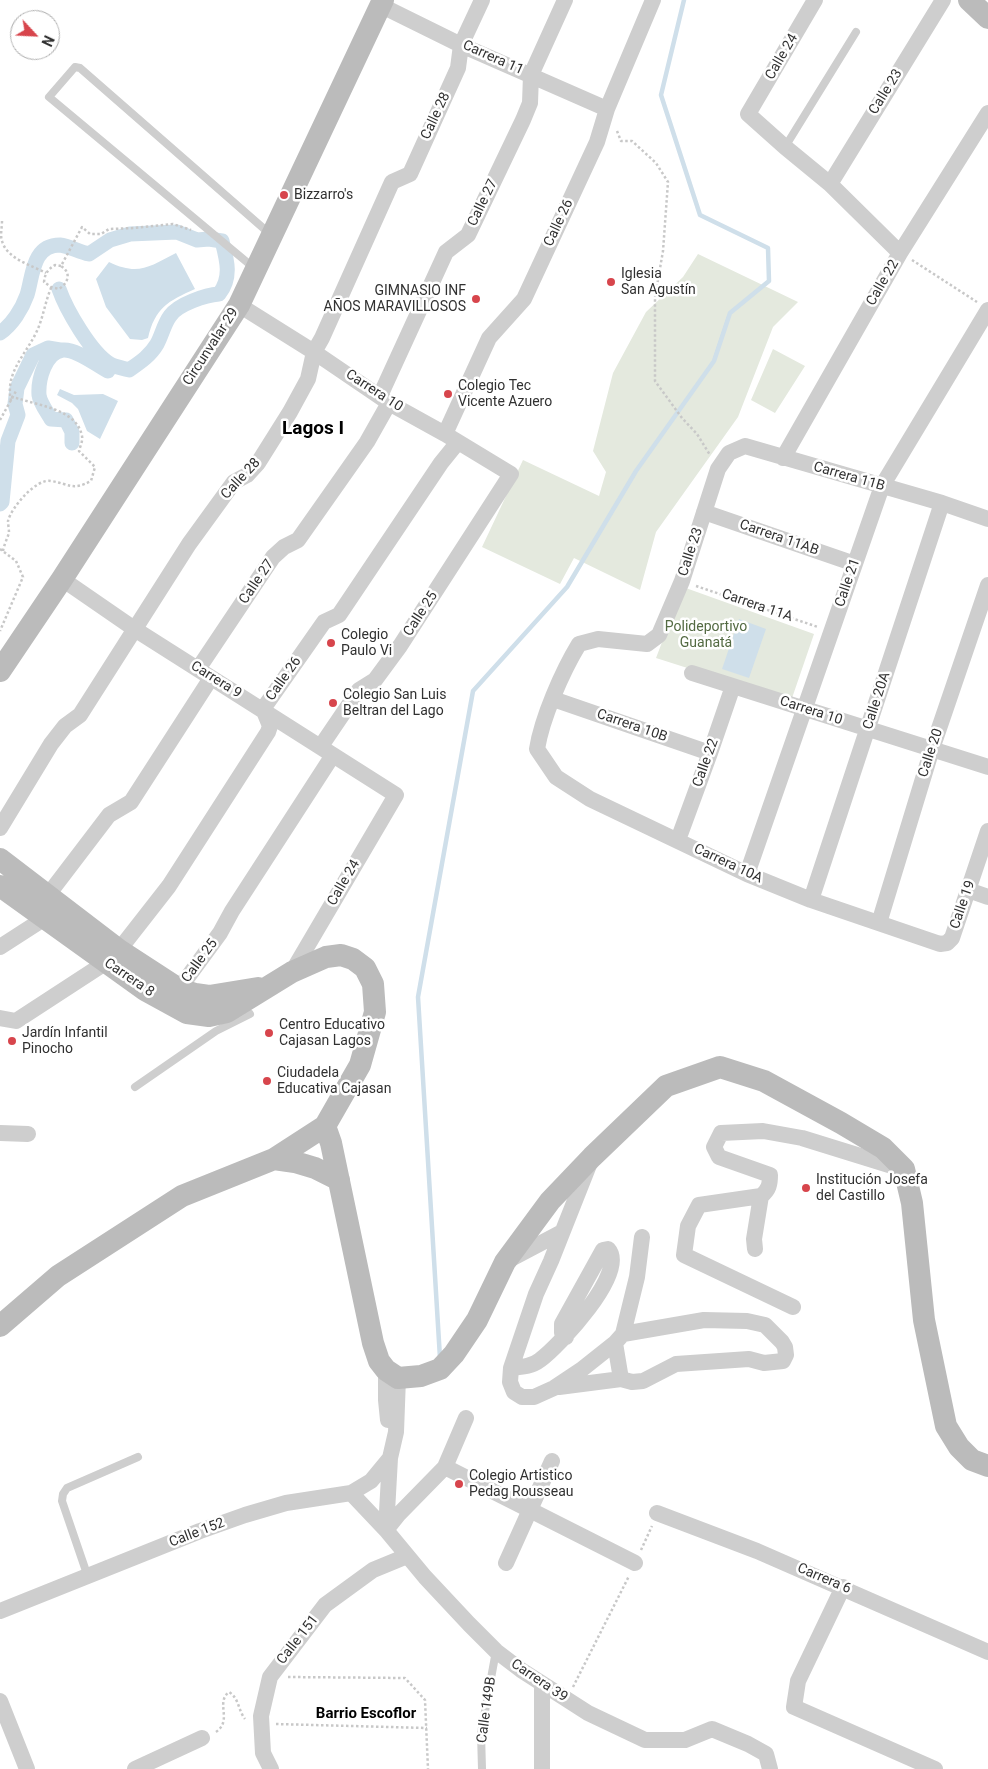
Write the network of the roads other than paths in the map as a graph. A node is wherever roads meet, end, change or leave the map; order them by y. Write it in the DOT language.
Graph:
graph roads {
  1 [pos="482,0"];
  2 [pos="565,0"];
  3 [pos="653,0"];
  4 [pos="816,0"];
  5 [pos="943,0"];
  6 [pos="969,0"];
  7 [pos="382,2"];
  8 [pos="988,18"];
  9 [pos="856,32"];
  10 [pos="462,45"];
  11 [pos="531,75"];
  12 [pos="607,109"];
  13 [pos="988,113"];
  14 [pos="785,147"];
  15 [pos="830,184"];
  16 [pos="271,235"];
  17 [pos="900,253"];
  18 [pos="256,269"];
  19 [pos="239,304"];
  20 [pos="984,307"];
  21 [pos="314,352"];
  22 [pos="384,399"];
  23 [pos="451,438"];
  24 [pos="783,458"];
  25 [pos="718,469"];
  26 [pos="511,474"];
  27 [pos="882,486"];
  28 [pos="942,503"];
  29 [pos="704,512"];
  30 [pos="987,516"];
  31 [pos="855,564"];
  32 [pos="62,579"];
  33 [pos="988,585"];
  34 [pos="136,630"];
  35 [pos="0,671"];
  36 [pos="205,673"];
  37 [pos="692,674"];
  38 [pos="733,686"];
  39 [pos="554,698"];
  40 [pos="804,708"];
  41 [pos="263,709"];
  42 [pos="868,730"];
  43 [pos="932,749"];
  44 [pos="327,750"];
  45 [pos="710,753"];
  46 [pos="988,767"];
  47 [pos="396,795"];
  48 [pos="0,828"];
  49 [pos="988,831"];
  50 [pos="678,840"];
  51 [pos="0,859"];
  52 [pos="746,874"];
  53 [pos="0,886"];
  54 [pos="968,890"];
  55 [pos="48,895"];
  56 [pos="988,897"];
  57 [pos="811,900"];
  58 [pos="45,918"];
  59 [pos="879,924"];
  60 [pos="940,944"];
  61 [pos="0,947"];
  62 [pos="112,956"];
  63 [pos="292,972"];
  64 [pos="209,1008"];
  65 [pos="250,1014"];
  66 [pos="0,1018"];
  67 [pos="135,1087"];
  68 [pos="325,1126"];
  69 [pos="1,1134"];
  70 [pos="28,1134"];
  71 [pos="592,1157"];
  72 [pos="274,1159"];
  73 [pos="904,1170"];
  74 [pos="339,1180"];
  75 [pos="761,1196"];
  76 [pos="562,1232"];
  77 [pos="642,1236"];
  78 [pos="755,1249"];
  79 [pos="505,1262"];
  80 [pos="792,1306"];
  81 [pos="0,1326"];
  82 [pos="566,1337"];
  83 [pos="619,1339"];
  84 [pos="511,1368"];
  85 [pos="392,1374"];
  86 [pos="621,1379"];
  87 [pos="554,1388"];
  88 [pos="466,1418"];
  89 [pos="138,1457"];
  90 [pos="390,1458"];
  91 [pos="552,1461"];
  92 [pos="988,1466"];
  93 [pos="445,1467"];
  94 [pos="352,1493"];
  95 [pos="530,1511"];
  96 [pos="657,1513"];
  97 [pos="386,1530"];
  98 [pos="407,1556"];
  99 [pos="506,1563"];
  100 [pos="635,1563"];
  101 [pos="88,1577"];
  102 [pos="843,1587"];
  103 [pos="0,1611"];
  104 [pos="496,1650"];
  105 [pos="988,1652"];
  106 [pos="542,1684"];
  107 [pos="0,1701"];
  108 [pos="202,1738"];
  109 [pos="27,1769"];
  110 [pos="134,1769"];
  111 [pos="271,1769"];
  112 [pos="482,1769"];
  113 [pos="542,1769"];
  114 [pos="770,1769"];
  115 [pos="935,1769"];
  1 -- 10 [label="street, Calle 28"];
  2 -- 11 [label="street, Calle 27"];
  3 -- 12 [label="street, Calle 26"];
  4 -- 14 [label="street, Calle 24"];
  5 -- 15 [label="street, Calle 23"];
  6 -- 8 [label="street"];
  7 -- 10 [label="street, Carrera 11"];
  7 -- 16 [label="street, Circunvalar 29"];
  9 -- 14 [label="lane"];
  10 -- 11 [label="street, Carrera 11"];
  10 -- 21 [label="street, Calle 28"];
  11 -- 12 [label="street, Carrera 11"];
  11 -- 22 [label="street, Calle 27"];
  12 -- 23 [label="street, Calle 26"];
  13 -- 17 [label="street, Calle 22"];
  14 -- 15 [label="street"];
  15 -- 17 [label="street"];
  16 -- 18 [label="street, Circunvalar 29"];
  16 -- 18 [label="lane"];
  17 -- 24 [label="street, Calle 22"];
  18 -- 19 [label="street, Circunvalar 29"];
  19 -- 21 [label="street, Carrera 10"];
  19 -- 32 [label="street, Circunvalar 29"];
  20 -- 27 [label="street, Calle 21"];
  21 -- 22 [label="street, Carrera 10"];
  21 -- 34 [label="street, Calle 28"];
  22 -- 23 [label="street, Carrera 10"];
  22 -- 36 [label="street, Calle 27"];
  23 -- 26 [label="street, Carrera 10"];
  23 -- 41 [label="street, Calle 26"];
  24 -- 25 [label="street, Carrera 11B"];
  24 -- 27 [label="street, Carrera 11B"];
  25 -- 29 [label="street, Calle 23"];
  26 -- 44 [label="street, Calle 25"];
  27 -- 28 [label="street, Carrera 11B"];
  27 -- 31 [label="street, Calle 21"];
  28 -- 30 [label="street, Carrera 11B"];
  28 -- 42 [label="street, Calle 20A"];
  29 -- 31 [label="street, Carrera 11AB"];
  29 -- 39 [label="street, Calle 23"];
  31 -- 40 [label="street, Calle 21"];
  32 -- 34 [label="street, Carrera 9"];
  32 -- 35 [label="street, Circunvalar 29"];
  33 -- 43 [label="street, Calle 20"];
  34 -- 36 [label="street, Carrera 9"];
  34 -- 48 [label="street, Calle 28"];
  36 -- 41 [label="street, Carrera 9"];
  36 -- 55 [label="street, Calle 27"];
  37 -- 38 [label="street, Carrera 10"];
  38 -- 40 [label="street, Carrera 10"];
  38 -- 45 [label="street, Calle 22"];
  39 -- 45 [label="street, Carrera 10B"];
  39 -- 50 [label="street, Carrera 10A"];
  40 -- 42 [label="street, Carrera 10"];
  40 -- 52 [label="street, Calle 21"];
  41 -- 44 [label="street, Carrera 9"];
  41 -- 62 [label="street, Calle 26"];
  42 -- 43 [label="street, Carrera 10"];
  42 -- 57 [label="street, Calle 20A"];
  43 -- 46 [label="street, Carrera 10"];
  43 -- 59 [label="street, Calle 20"];
  44 -- 47 [label="street, Carrera 9"];
  44 -- 64 [label="street, Calle 25"];
  45 -- 50 [label="street, Calle 22"];
  47 -- 63 [label="street, Calle 24"];
  49 -- 54 [label="street, Calle 19"];
  50 -- 52 [label="street, Carrera 10A"];
  51 -- 55 [label="street, Carrera 8"];
  52 -- 57 [label="street, Carrera 10A"];
  53 -- 58 [label="street, Carrera 8"];
  54 -- 56 [label="street"];
  54 -- 60 [label="street, Calle 19"];
  55 -- 62 [label="street, Carrera 8"];
  57 -- 59 [label="street, Carrera 10A"];
  58 -- 61 [label="street"];
  58 -- 62 [label="street, Carrera 8"];
  59 -- 60 [label="street, Carrera 10A"];
  62 -- 64 [label="street, Carrera 8"];
  62 -- 64 [label="street, Carrera 8"];
  62 -- 66 [label="street, Calle 26"];
  63 -- 64 [label="street, Carrera 8"];
  63 -- 68 [label="street, Carrera 8"];
  64 -- 65 [label="lane"];
  64 -- 67 [label="lane"];
  68 -- 72 [label="street, Carrera 8"];
  68 -- 74 [label="street"];
  69 -- 70 [label="street"];
  71 -- 73 [label="street"];
  71 -- 76 [label="street"];
  71 -- 79 [label="street"];
  72 -- 74 [label="street"];
  72 -- 81 [label="street, Carrera 8"];
  73 -- 75 [label="street"];
  73 -- 92 [label="street"];
  74 -- 85 [label="street"];
  75 -- 78 [label="street"];
  75 -- 80 [label="street"];
  76 -- 79 [label="street"];
  76 -- 84 [label="street"];
  77 -- 83 [label="street"];
  79 -- 85 [label="street"];
  82 -- 82 [label="street"];
  82 -- 84 [label="street"];
  83 -- 86 [label="street"];
  83 -- 86 [label="street"];
  83 -- 87 [label="street"];
  84 -- 87 [label="street"];
  85 -- 90 [label="street"];
  86 -- 87 [label="street"];
  88 -- 93 [label="street"];
  89 -- 101 [label="lane"];
  90 -- 94 [label="street, Calle 152"];
  90 -- 97 [label="street"];
  91 -- 95 [label="street"];
  93 -- 95 [label="street"];
  93 -- 97 [label="street"];
  94 -- 97 [label="street, Carrera 39"];
  94 -- 101 [label="street, Calle 152"];
  95 -- 99 [label="street"];
  95 -- 100 [label="street"];
  96 -- 102 [label="street, Carrera 6"];
  97 -- 98 [label="street, Carrera 39"];
  98 -- 104 [label="street, Carrera 39"];
  98 -- 111 [label="street, Calle 151"];
  101 -- 103 [label="street, Calle 152"];
  102 -- 105 [label="street, Carrera 6"];
  102 -- 115 [label="street"];
  104 -- 106 [label="street, Carrera 39"];
  104 -- 112 [label="lane, Calle 149B"];
  106 -- 113 [label="street"];
  106 -- 114 [label="street, Carrera 39"];
  107 -- 109 [label="street"];
  108 -- 110 [label="street"];
}
